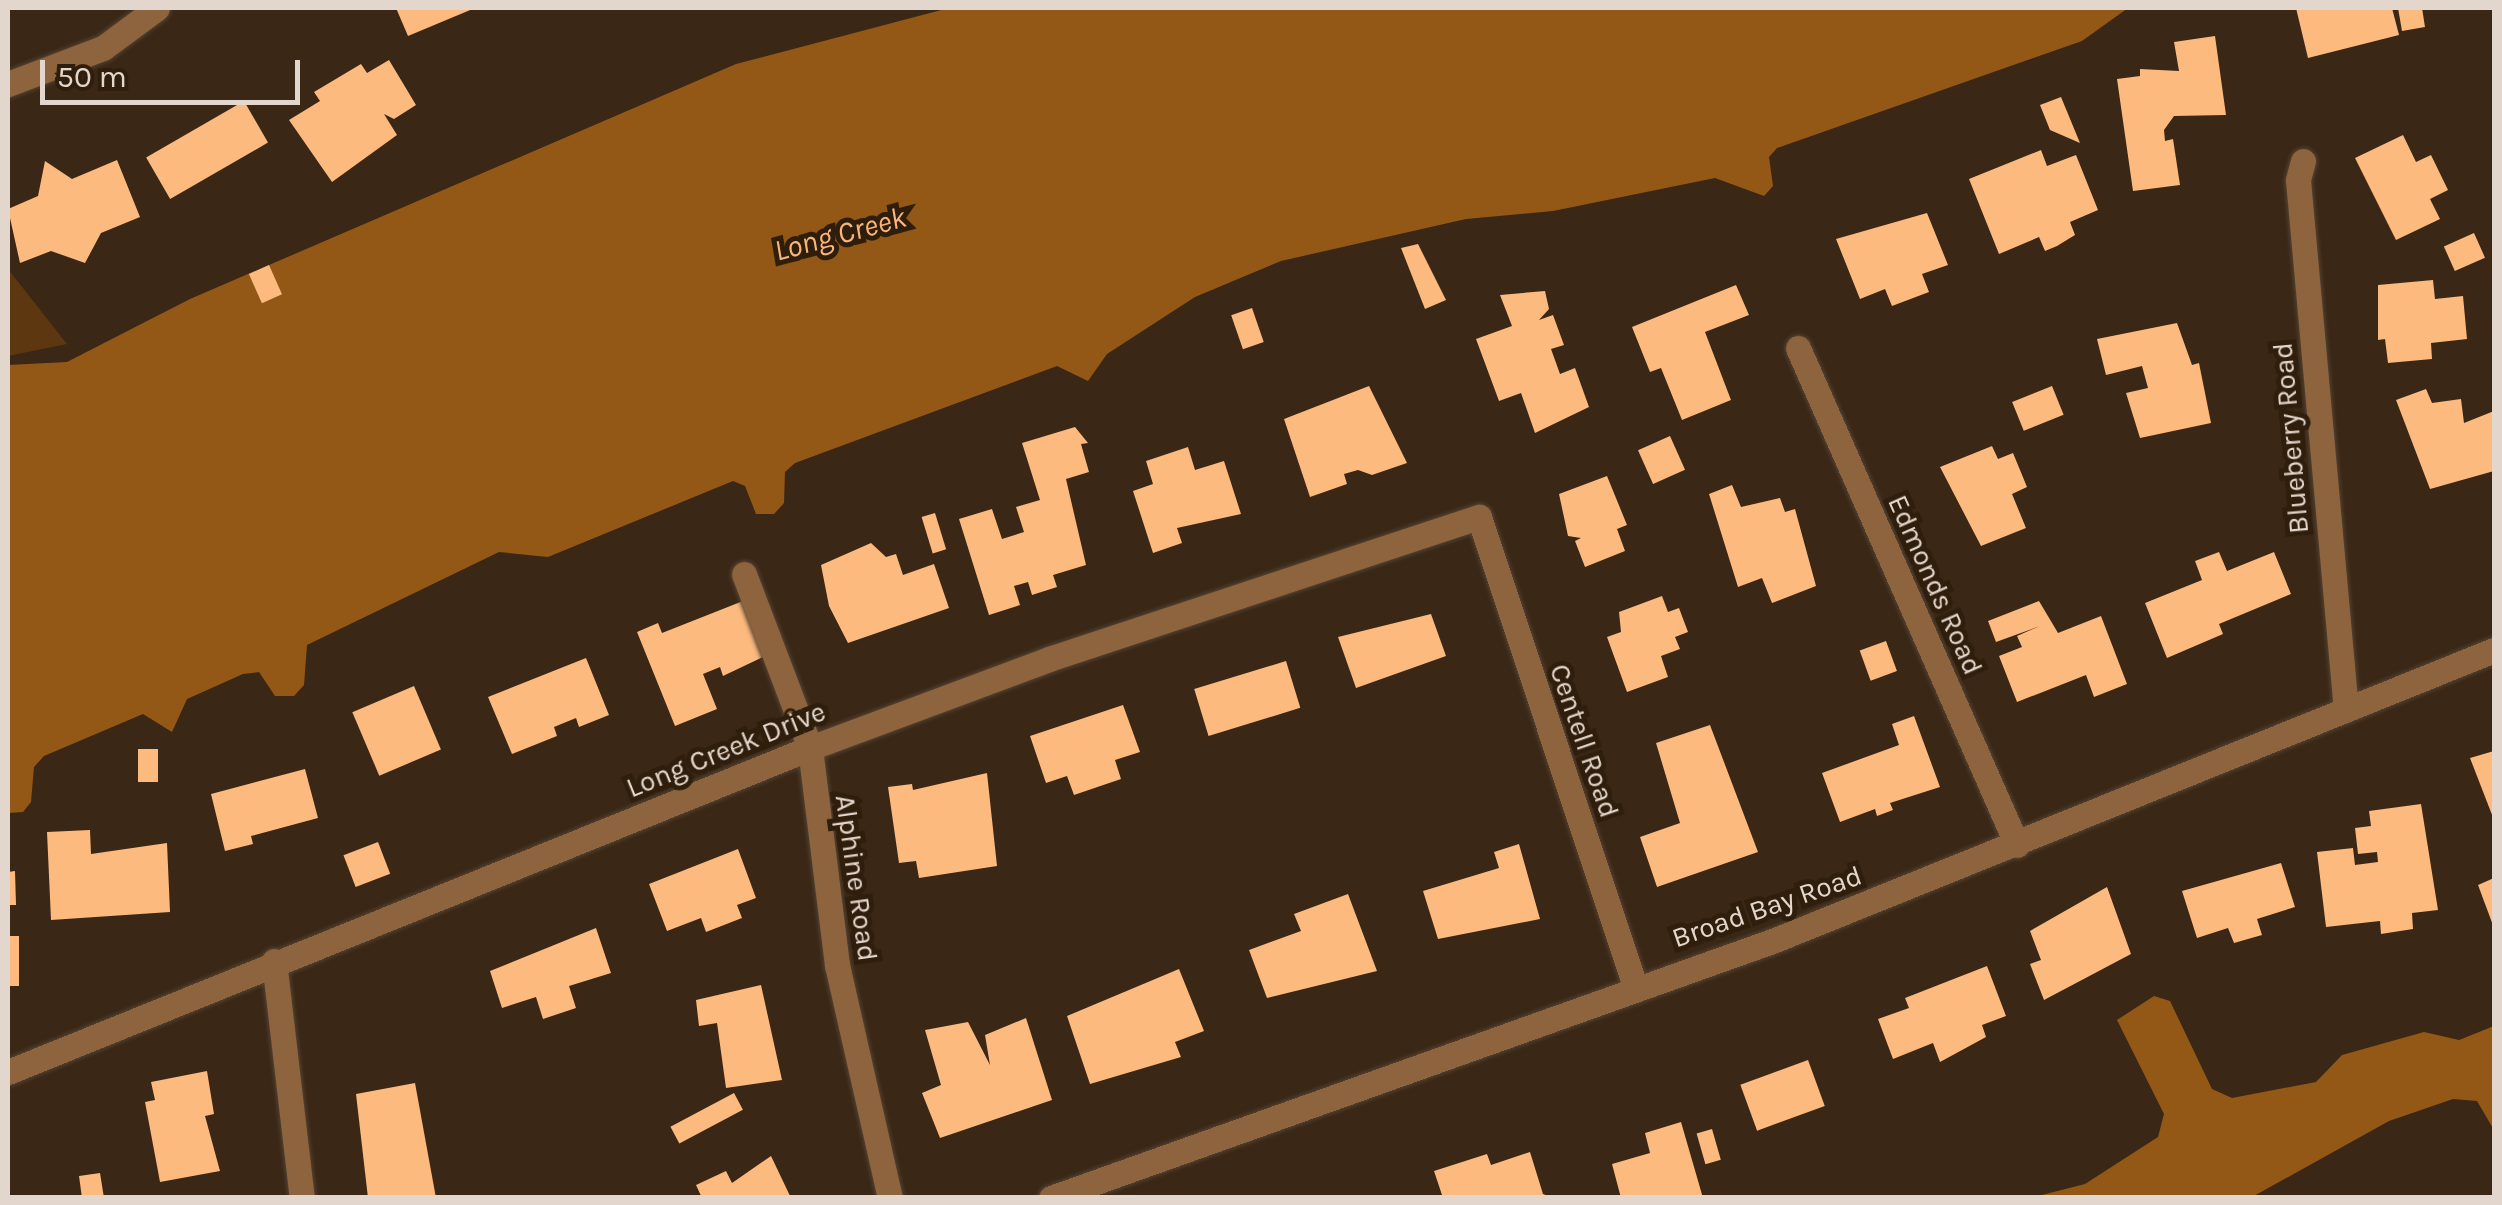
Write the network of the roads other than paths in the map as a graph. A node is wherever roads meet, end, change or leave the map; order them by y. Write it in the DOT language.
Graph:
graph roads {
  1 [pos="157,8"];
  2 [pos="8,84"];
  3 [pos="2303,161"];
  4 [pos="1798,348"];
  5 [pos="1479,517"];
  6 [pos="744,574"];
  7 [pos="2494,650"];
  8 [pos="2346,710"];
  9 [pos="810,748"];
  10 [pos="2016,846"];
  11 [pos="274,961"];
  12 [pos="1635,984"];
  13 [pos="8,1072"];
  14 [pos="302,1198"];
  15 [pos="890,1198"];
  16 [pos="1051,1198"];
  1 -- 2 [label="street"];
  3 -- 8 [label="street, Blueberry Road"];
  4 -- 10 [label="street, Edmonds Road"];
  5 -- 9 [label="street, Long Creek Drive"];
  5 -- 12 [label="street, Centell Road"];
  6 -- 9 [label="street, Alphine Road"];
  7 -- 8 [label="street, Broad Bay Road"];
  8 -- 10 [label="street, Broad Bay Road"];
  9 -- 11 [label="street, Long Creek Drive"];
  9 -- 15 [label="street, Alphine Road"];
  10 -- 12 [label="street, Broad Bay Road"];
  11 -- 13 [label="street, Long Creek Drive"];
  11 -- 14 [label="street"];
  12 -- 16 [label="street, Broad Bay Road"];
}
